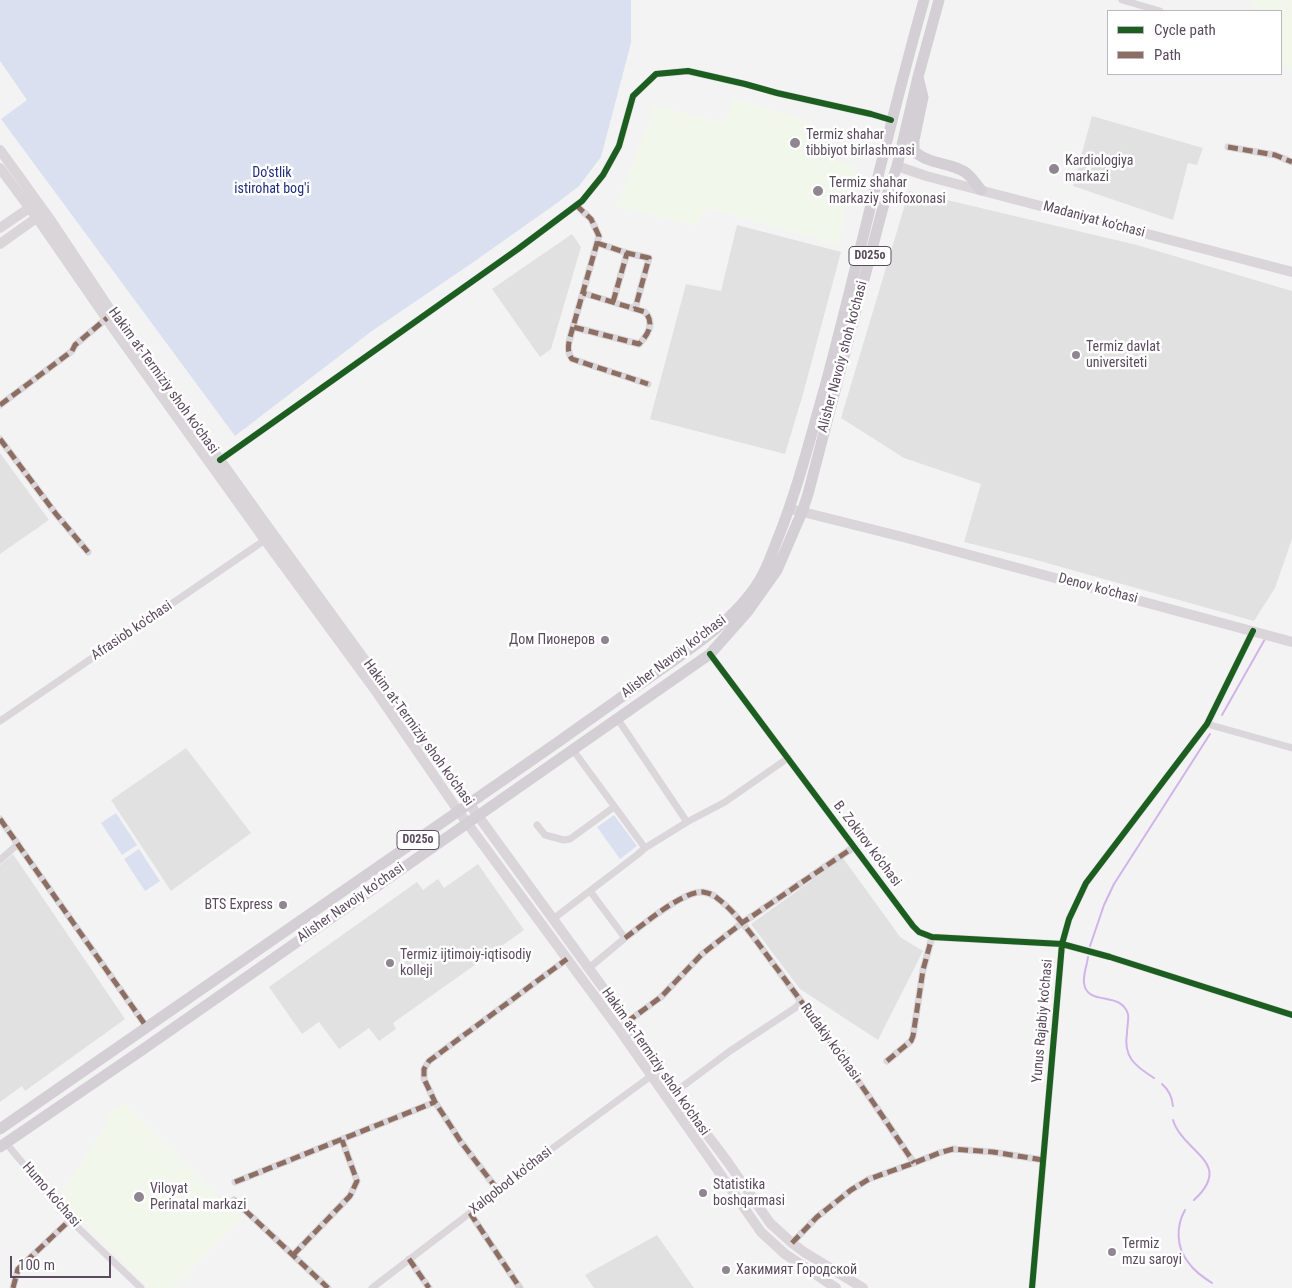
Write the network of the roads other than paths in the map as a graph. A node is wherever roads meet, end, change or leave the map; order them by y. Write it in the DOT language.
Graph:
graph roads {
  1 [pos="924,0"];
  2 [pos="939,0"];
  3 [pos="1122,0"];
  4 [pos="1157,10"];
  5 [pos="918,77"];
  6 [pos="891,120"];
  7 [pos="906,123"];
  8 [pos="1228,147"];
  9 [pos="0,150"];
  10 [pos="1292,162"];
  11 [pos="881,164"];
  12 [pos="897,167"];
  13 [pos="0,168"];
  14 [pos="981,190"];
  15 [pos="34,205"];
  16 [pos="576,205"];
  17 [pos="41,215"];
  18 [pos="0,228"];
  19 [pos="597,243"];
  20 [pos="0,244"];
  21 [pos="627,253"];
  22 [pos="1292,272"];
  23 [pos="583,293"];
  24 [pos="613,302"];
  25 [pos="635,309"];
  26 [pos="107,318"];
  27 [pos="573,327"];
  28 [pos="648,384"];
  29 [pos="0,405"];
  30 [pos="0,439"];
  31 [pos="220,460"];
  32 [pos="789,509"];
  33 [pos="802,512"];
  34 [pos="265,540"];
  35 [pos="88,552"];
  36 [pos="1253,631"];
  37 [pos="1292,642"];
  38 [pos="710,654"];
  39 [pos="616,718"];
  40 [pos="0,721"];
  41 [pos="1207,724"];
  42 [pos="1292,748"];
  43 [pos="573,750"];
  44 [pos="788,758"];
  45 [pos="470,805"];
  46 [pos="614,807"];
  47 [pos="459,812"];
  48 [pos="478,815"];
  49 [pos="0,819"];
  50 [pos="686,822"];
  51 [pos="468,823"];
  52 [pos="537,825"];
  53 [pos="18,844"];
  54 [pos="854,847"];
  55 [pos="645,848"];
  56 [pos="0,860"];
  57 [pos="590,891"];
  58 [pos="553,919"];
  59 [pos="301,920"];
  60 [pos="742,923"];
  61 [pos="309,932"];
  62 [pos="625,938"];
  63 [pos="932,938"];
  64 [pos="1062,944"];
  65 [pos="567,959"];
  66 [pos="589,968"];
  67 [pos="801,1002"];
  68 [pos="1292,1016"];
  69 [pos="627,1022"];
  70 [pos="146,1026"];
  71 [pos="887,1061"];
  72 [pos="651,1076"];
  73 [pos="676,1092"];
  74 [pos="435,1102"];
  75 [pos="0,1129"];
  76 [pos="342,1140"];
  77 [pos="3,1145"];
  78 [pos="1044,1160"];
  79 [pos="914,1163"];
  80 [pos="235,1182"];
  81 [pos="497,1189"];
  82 [pos="234,1200"];
  83 [pos="470,1213"];
  84 [pos="70,1220"];
  85 [pos="792,1243"];
  86 [pos="293,1255"];
  87 [pos="409,1260"];
  88 [pos="14,1288"];
  89 [pos="140,1288"];
  90 [pos="328,1288"];
  91 [pos="372,1288"];
  92 [pos="428,1288"];
  93 [pos="520,1288"];
  94 [pos="836,1288"];
  95 [pos="863,1288"];
  96 [pos="1032,1288"];
  1 -- 6 [label="main road, Alisher Navoiy shoh ko'chasi / D025o"];
  2 -- 5 [label="main road, Alisher Navoiy shoh ko'chasi / D025o"];
  3 -- 4 [label="street"];
  5 -- 7 [label="main road, Alisher Navoiy shoh ko'chasi / D025o"];
  5 -- 14 [label="main road"];
  6 -- 7 [label="main road"];
  6 -- 11 [label="main road, Alisher Navoiy shoh ko'chasi / D025o"];
  6 -- 16 [label="street"];
  7 -- 12 [label="main road, Alisher Navoiy shoh ko'chasi / D025o"];
  8 -- 10 [label="street"];
  9 -- 15 [label="main road, Hakim at-Termiziy shoh ko'chasi"];
  11 -- 12 [label="main road"];
  11 -- 32 [label="main road, Alisher Navoiy shoh ko'chasi / D025o"];
  12 -- 14 [label="main road, Madaniyat ko'chasi"];
  12 -- 33 [label="main road, Alisher Navoiy shoh ko'chasi / D025o"];
  13 -- 15 [label="main road, Hakim at-Termiziy shoh ko'chasi"];
  14 -- 22 [label="main road, Madaniyat ko'chasi"];
  15 -- 17 [label="main road, Hakim at-Termiziy shoh ko'chasi"];
  15 -- 18 [label="main road"];
  16 -- 19 [label="street"];
  16 -- 31 [label="street"];
  17 -- 20 [label="main road"];
  17 -- 26 [label="main road, Hakim at-Termiziy shoh ko'chasi"];
  17 -- 31 [label="main road, Hakim at-Termiziy shoh ko'chasi"];
  19 -- 21 [label="street"];
  19 -- 23 [label="street"];
  21 -- 24 [label="street"];
  21 -- 25 [label="street"];
  23 -- 24 [label="street"];
  23 -- 27 [label="street"];
  24 -- 25 [label="street"];
  25 -- 27 [label="street"];
  26 -- 29 [label="street"];
  26 -- 34 [label="main road, Hakim at-Termiziy shoh ko'chasi"];
  27 -- 28 [label="street"];
  30 -- 35 [label="street"];
  31 -- 45 [label="main road, Hakim at-Termiziy shoh ko'chasi"];
  32 -- 33 [label="main road, Denov ko'chasi"];
  32 -- 45 [label="main road, Alisher Navoiy ko’chasi / D025o"];
  33 -- 36 [label="main road, Denov ko'chasi"];
  33 -- 38 [label="main road, Alisher Navoiy ko’chasi"];
  34 -- 40 [label="street, Afrasiob ko'chasi"];
  34 -- 47 [label="main road, Hakim at-Termiziy shoh ko'chasi"];
  36 -- 37 [label="main road, Denov ko'chasi"];
  36 -- 41 [label="street, Yunus Rajabiy ko'chasi"];
  38 -- 39 [label="main road, Alisher Navoiy ko’chasi"];
  38 -- 44 [label="street, B. Zokirov ko'chasi"];
  39 -- 43 [label="main road, Alisher Navoiy ko’chasi"];
  39 -- 50 [label="street"];
  41 -- 42 [label="street"];
  41 -- 64 [label="street, Yunus Rajabiy ko'chasi"];
  43 -- 46 [label="street"];
  43 -- 48 [label="main road, Alisher Navoiy ko’chasi"];
  44 -- 50 [label="street"];
  44 -- 54 [label="street, B. Zokirov ko'chasi"];
  45 -- 47 [label="main road, Alisher Navoiy ko’chasi / D025o"];
  45 -- 48 [label="main road, Hakim at-Termiziy shoh ko'chasi"];
  46 -- 52 [label="street"];
  46 -- 55 [label="street"];
  47 -- 51 [label="main road, Hakim at-Termiziy shoh ko'chasi"];
  47 -- 59 [label="main road, Alisher Navoiy ko’chasi / D025o"];
  48 -- 51 [label="main road, Alisher Navoiy ko’chasi"];
  48 -- 58 [label="main road, Hakim at-Termiziy shoh ko'chasi"];
  49 -- 53 [label="street"];
  50 -- 55 [label="street"];
  51 -- 61 [label="main road, Alisher Navoiy ko’chasi"];
  51 -- 65 [label="main road, Hakim at-Termiziy shoh ko'chasi"];
  53 -- 56 [label="street"];
  53 -- 70 [label="street"];
  54 -- 60 [label="street"];
  54 -- 63 [label="street, B. Zokirov ko'chasi"];
  55 -- 57 [label="street"];
  57 -- 58 [label="street"];
  57 -- 62 [label="street"];
  58 -- 66 [label="main road, Hakim at-Termiziy shoh ko'chasi"];
  59 -- 61 [label="main road"];
  59 -- 70 [label="main road, Alisher Navoiy ko’chasi / D025o"];
  60 -- 62 [label="street, Rudakiy ko'chasi"];
  60 -- 67 [label="street, Rudakiy ko'chasi"];
  60 -- 69 [label="street"];
  61 -- 77 [label="main road, Alisher Navoiy ko’chasi"];
  62 -- 66 [label="street, Rudakiy ko'chasi"];
  63 -- 64 [label="street"];
  63 -- 71 [label="street"];
  64 -- 68 [label="street"];
  64 -- 78 [label="street, Yunus Rajabiy ko'chasi"];
  65 -- 72 [label="main road, Hakim at-Termiziy shoh ko'chasi"];
  65 -- 74 [label="street"];
  66 -- 69 [label="main road, Hakim at-Termiziy shoh ko'chasi"];
  67 -- 73 [label="street"];
  67 -- 79 [label="street, Rudakiy ko'chasi"];
  69 -- 73 [label="main road, Hakim at-Termiziy shoh ko'chasi"];
  70 -- 75 [label="main road, Alisher Navoiy ko’chasi / D025o"];
  72 -- 81 [label="street, Xalqobod ko'chasi"];
  72 -- 94 [label="main road, Hakim at-Termiziy shoh ko'chasi"];
  73 -- 85 [label="main road, Hakim at-Termiziy shoh ko'chasi"];
  74 -- 76 [label="street"];
  74 -- 81 [label="street"];
  76 -- 80 [label="street"];
  76 -- 86 [label="street"];
  77 -- 84 [label="street, Humo ko'chasi"];
  78 -- 79 [label="street"];
  78 -- 96 [label="street, Yunus Rajabiy ko'chasi"];
  79 -- 85 [label="street"];
  81 -- 83 [label="street, Xalqobod ko'chasi"];
  82 -- 86 [label="street"];
  83 -- 87 [label="street, Xalqobod ko'chasi"];
  83 -- 93 [label="street"];
  84 -- 88 [label="street"];
  84 -- 89 [label="street, Humo ko'chasi"];
  85 -- 95 [label="main road, Hakim at-Termiziy shoh ko'chasi"];
  86 -- 90 [label="street"];
  87 -- 91 [label="street, Xalqobod ko'chasi"];
  87 -- 92 [label="street"];
}
